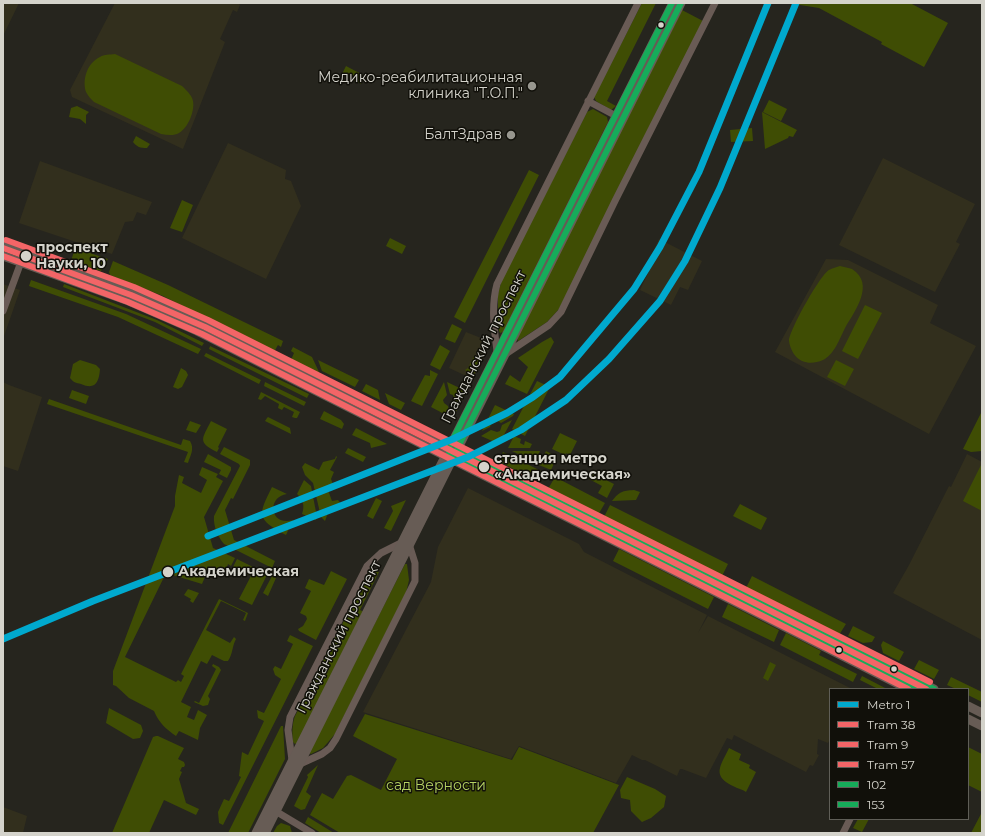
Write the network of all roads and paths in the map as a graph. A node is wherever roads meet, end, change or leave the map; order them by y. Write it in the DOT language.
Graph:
graph roads {
  1 [pos="638,3"];
  2 [pos="672,3"];
  3 [pos="681,3"];
  4 [pos="715,3"];
  5 [pos="588,102"];
  6 [pos="619,118"];
  7 [pos="3,243"];
  8 [pos="3,256"];
  9 [pos="21,262"];
  10 [pos="3,311"];
  11 [pos="501,353"];
  12 [pos="454,448"];
  13 [pos="449,458"];
  14 [pos="406,543"];
  15 [pos="918,685"];
  16 [pos="906,688"];
  17 [pos="930,688"];
  18 [pos="969,706"];
  19 [pos="982,713"];
  20 [pos="969,720"];
  21 [pos="982,726"];
  22 [pos="296,762"];
  23 [pos="272,809"];
  24 [pos="850,820"];
  25 [pos="256,833"];
  26 [pos="265,833"];
  27 [pos="312,833"];
  28 [pos="843,833"];
  1 -- 5 [label="street"];
  2 -- 6 [label="main road, Гражданский проспект"];
  3 -- 6 [label="main road, Гражданский проспект"];
  4 -- 11 [label="street"];
  5 -- 6 [label="street"];
  5 -- 11 [label="street"];
  6 -- 11 [label="main road, Гражданский проспект"];
  7 -- 12 [label="main road"];
  8 -- 9 [label="main road"];
  9 -- 10 [label="street"];
  9 -- 13 [label="main road"];
  11 -- 12 [label="main road, Гражданский проспект"];
  12 -- 13 [label="main road, Гражданский проспект"];
  12 -- 15 [label="main road"];
  13 -- 14 [label="main road, Гражданский проспект"];
  13 -- 16 [label="main road"];
  14 -- 22 [label="main road, Гражданский проспект"];
  14 -- 22 [label="street"];
  14 -- 22 [label="street"];
  15 -- 17 [label="main road"];
  18 -- 19 [label="main road"];
  20 -- 21 [label="main road"];
  22 -- 23 [label="main road, Гражданский проспект"];
  23 -- 25 [label="main road, Гражданский проспект"];
  23 -- 26 [label="main road, Гражданский проспект"];
  23 -- 27 [label="street"];
  24 -- 28 [label="street"];
}
